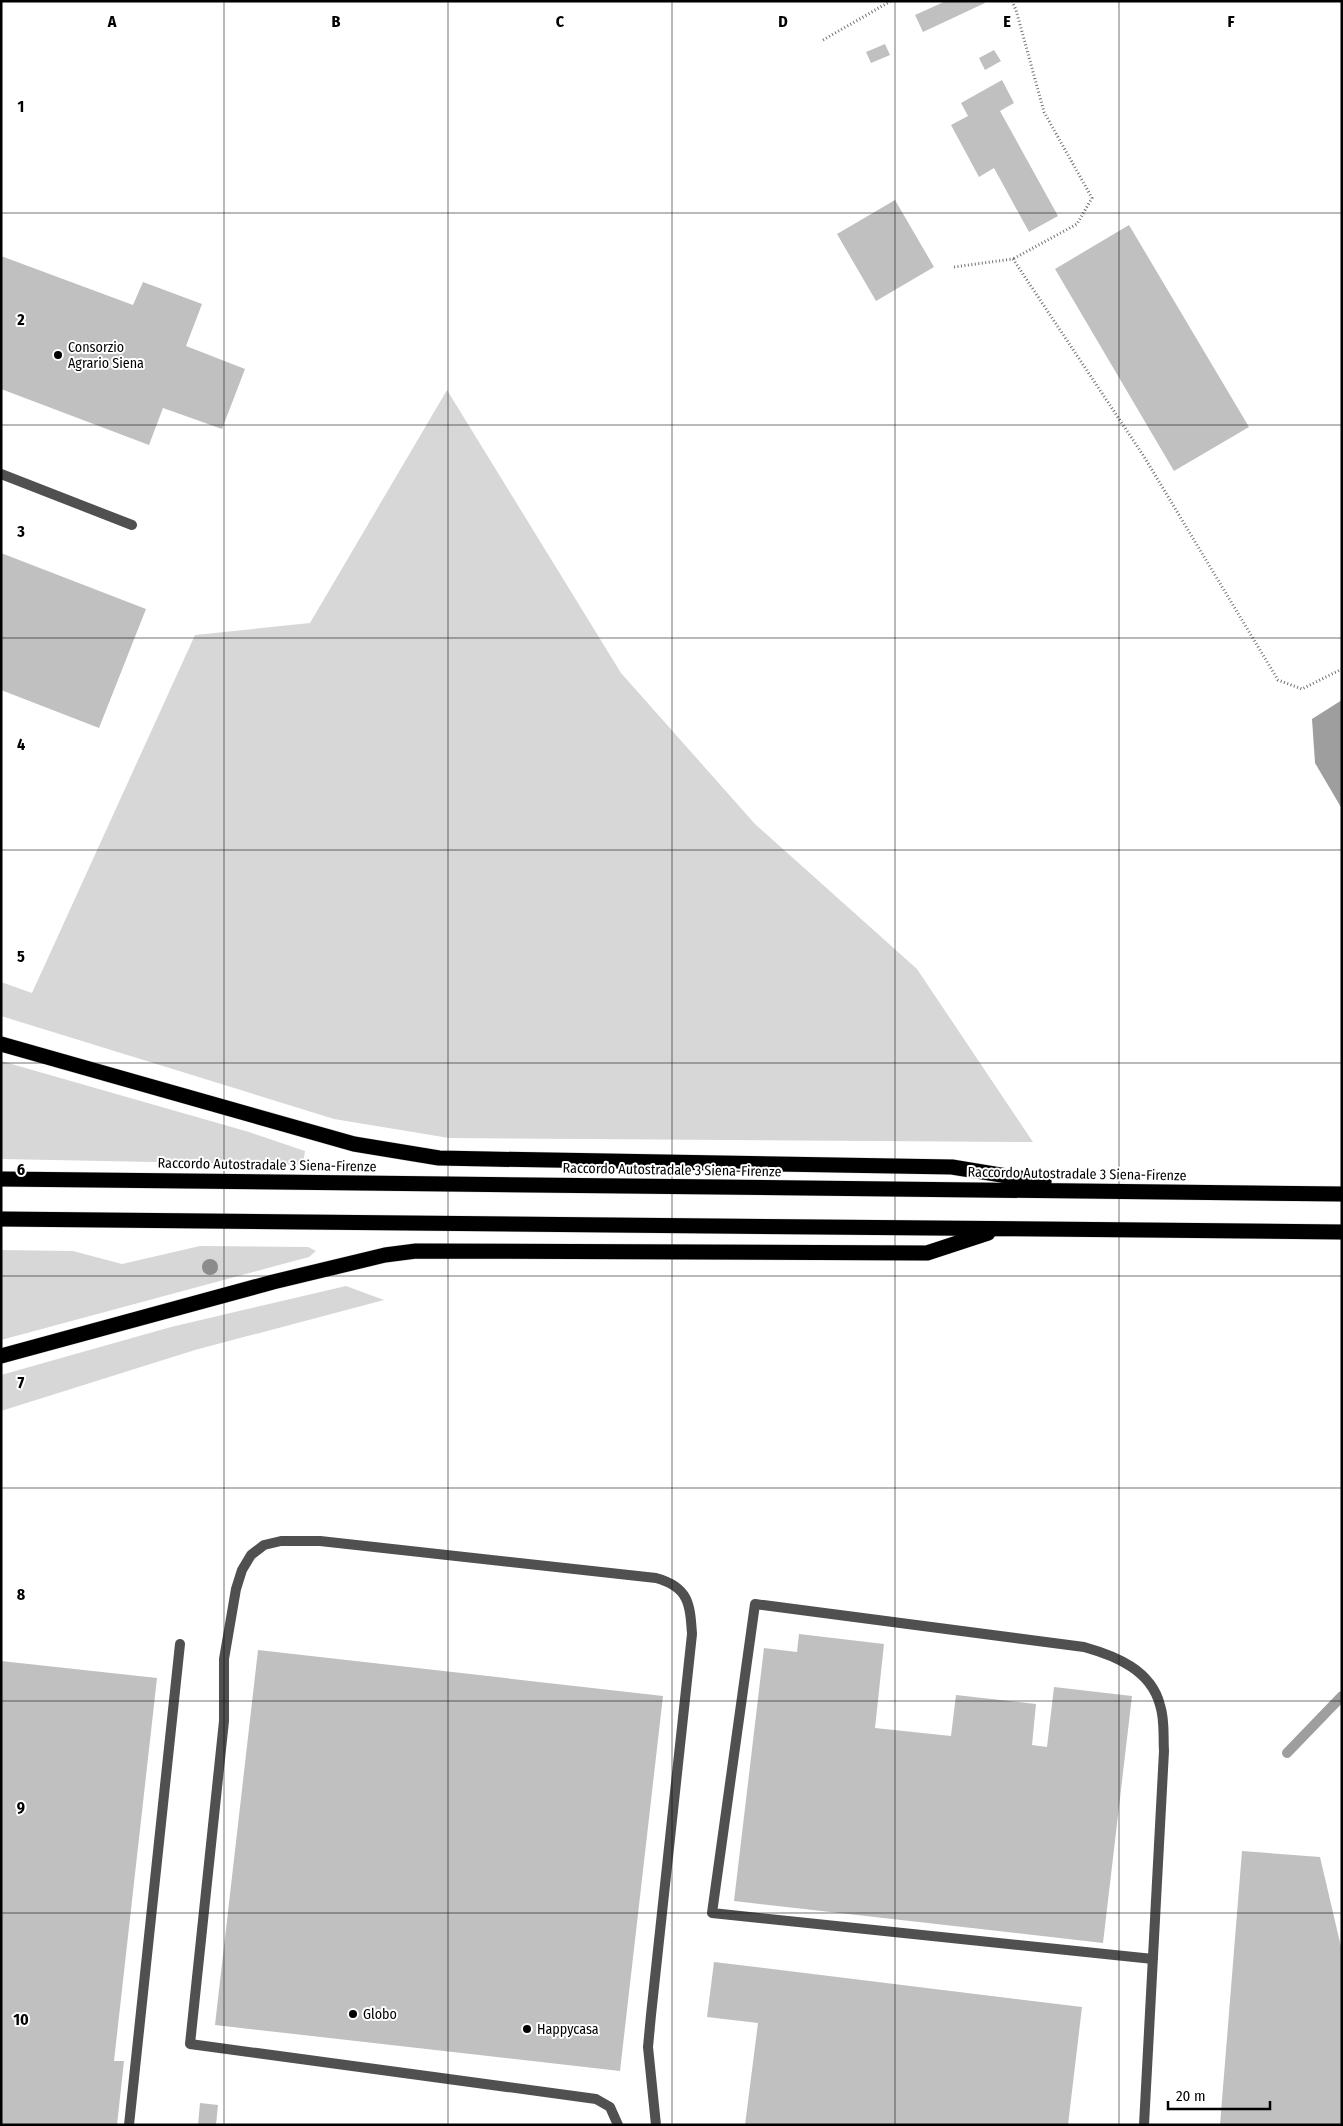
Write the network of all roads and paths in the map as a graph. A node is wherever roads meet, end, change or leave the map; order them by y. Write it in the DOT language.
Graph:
graph roads {
  1 [pos="891,1"];
  2 [pos="1012,1"];
  3 [pos="823,40"];
  4 [pos="1013,259"];
  5 [pos="954,266"];
  6 [pos="1,474"];
  7 [pos="132,525"];
  8 [pos="1342,669"];
  9 [pos="1,1044"];
  10 [pos="1,1179"];
  11 [pos="1090,1190"];
  12 [pos="1342,1194"];
  13 [pos="1,1219"];
  14 [pos="1001,1229"];
  15 [pos="1342,1232"];
  16 [pos="1,1356"];
  17 [pos="180,1644"];
  18 [pos="1153,1959"];
  19 [pos="129,2125"];
  20 [pos="618,2125"];
  21 [pos="656,2125"];
  22 [pos="1144,2125"];
  1 -- 3 [label="path"];
  2 -- 4 [label="path"];
  4 -- 5 [label="path"];
  4 -- 8 [label="path"];
  6 -- 7 [label="lane"];
  9 -- 11 [label="highway"];
  10 -- 11 [label="highway, Raccordo Autostradale 3 Siena-Firenze"];
  11 -- 12 [label="highway, Raccordo Autostradale 3 Siena-Firenze"];
  13 -- 14 [label="highway"];
  14 -- 15 [label="highway"];
  14 -- 16 [label="highway"];
  17 -- 19 [label="lane"];
  18 -- 18 [label="lane"];
  18 -- 22 [label="lane"];
  20 -- 21 [label="lane"];
}
